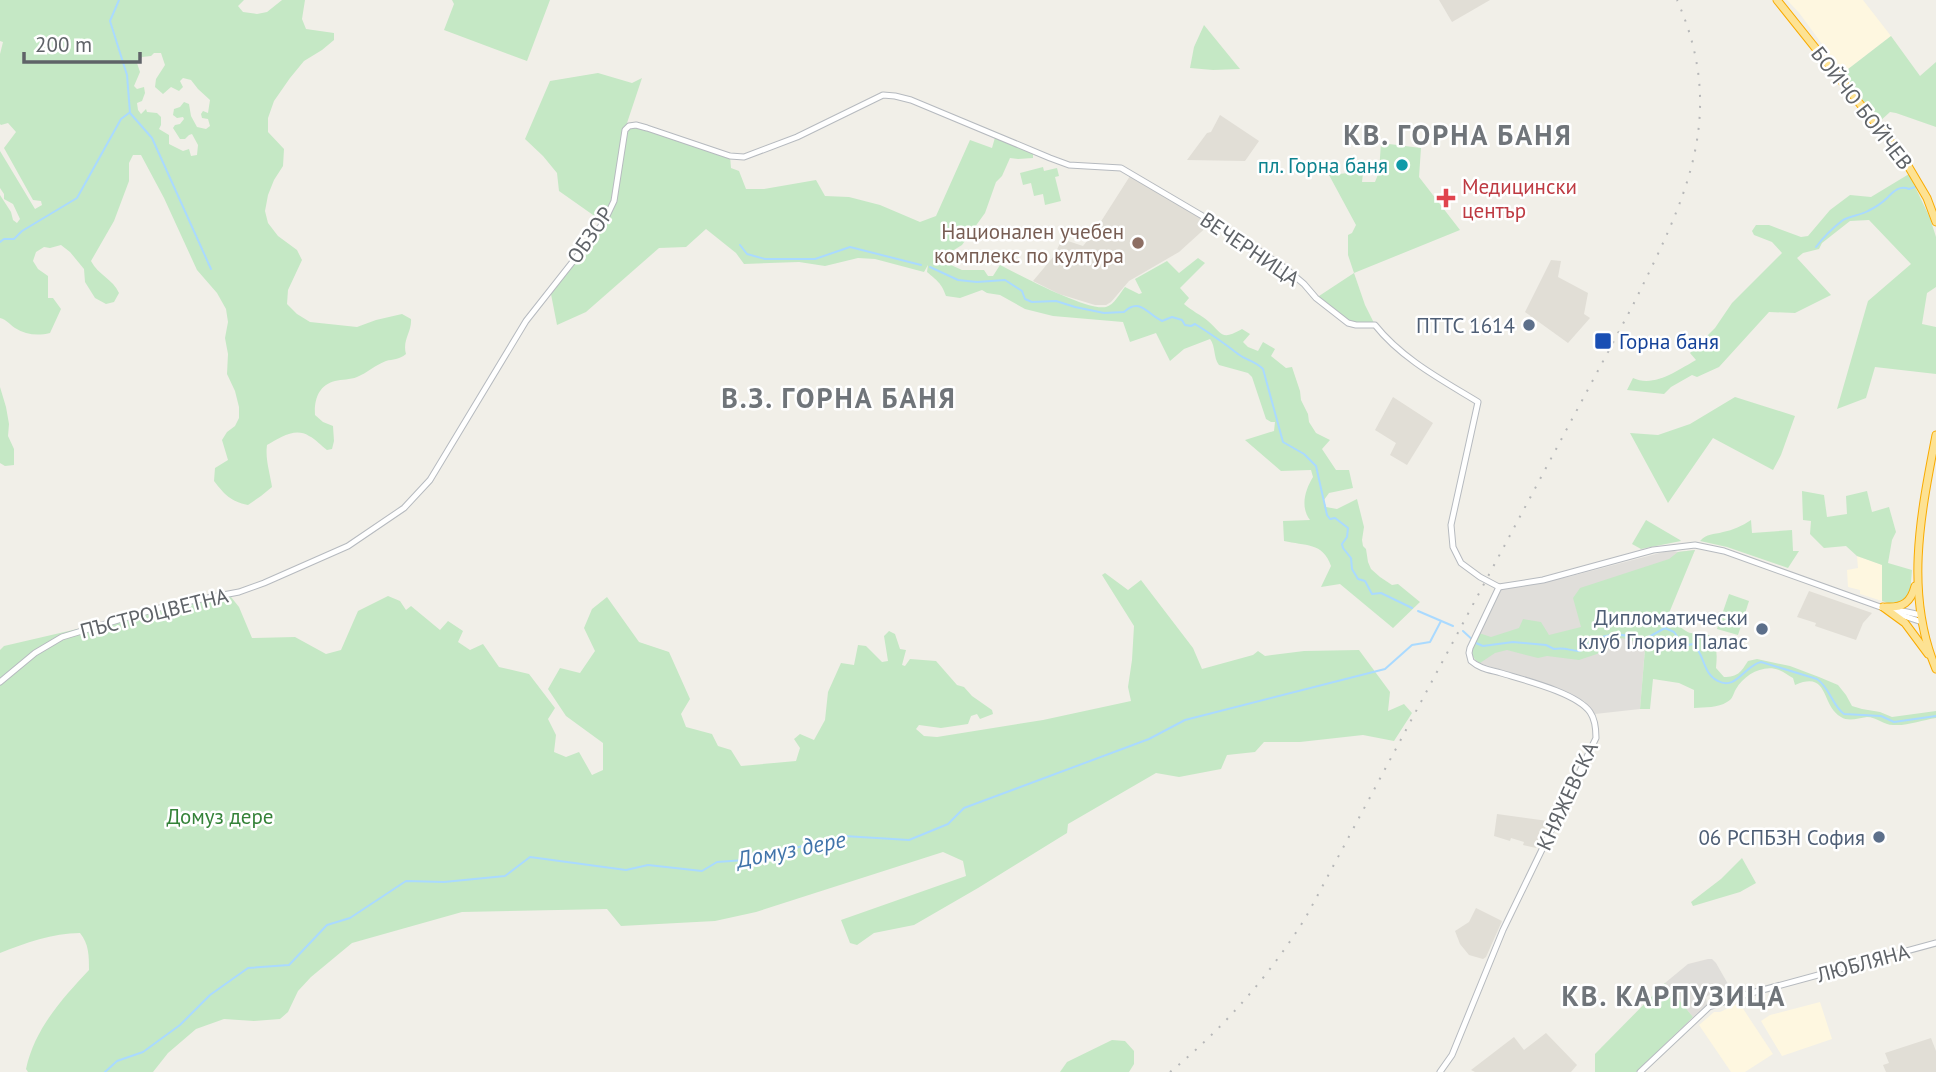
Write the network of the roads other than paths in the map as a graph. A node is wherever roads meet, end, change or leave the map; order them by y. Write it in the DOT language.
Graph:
graph roads {
  1 [pos="1777,0"];
  2 [pos="1121,168"];
  3 [pos="1936,222"];
  4 [pos="1936,435"];
  5 [pos="1917,579"];
  6 [pos="1499,587"];
  7 [pos="239,592"];
  8 [pos="1883,607"];
  9 [pos="1921,618"];
  10 [pos="1935,668"];
  11 [pos="0,682"];
  12 [pos="1936,943"];
  13 [pos="1440,1072"];
  14 [pos="1640,1072"];
  1 -- 3 [label="highway, БОЙЧО БОЙЧЕВ"];
  2 -- 6 [label="street, ВЕЧЕРНИЦА"];
  2 -- 7 [label="street, ОБЗОР"];
  4 -- 5 [label="highway"];
  5 -- 8 [label="highway"];
  5 -- 9 [label="highway"];
  6 -- 8 [label="street"];
  6 -- 13 [label="street, КНЯЖЕВСКА"];
  7 -- 11 [label="street, ПЪСТРОЦВЕТНА"];
  8 -- 9 [label="street"];
  8 -- 10 [label="highway"];
  9 -- 10 [label="highway"];
  12 -- 14 [label="street, ЛЮБЛЯНА"];
}
